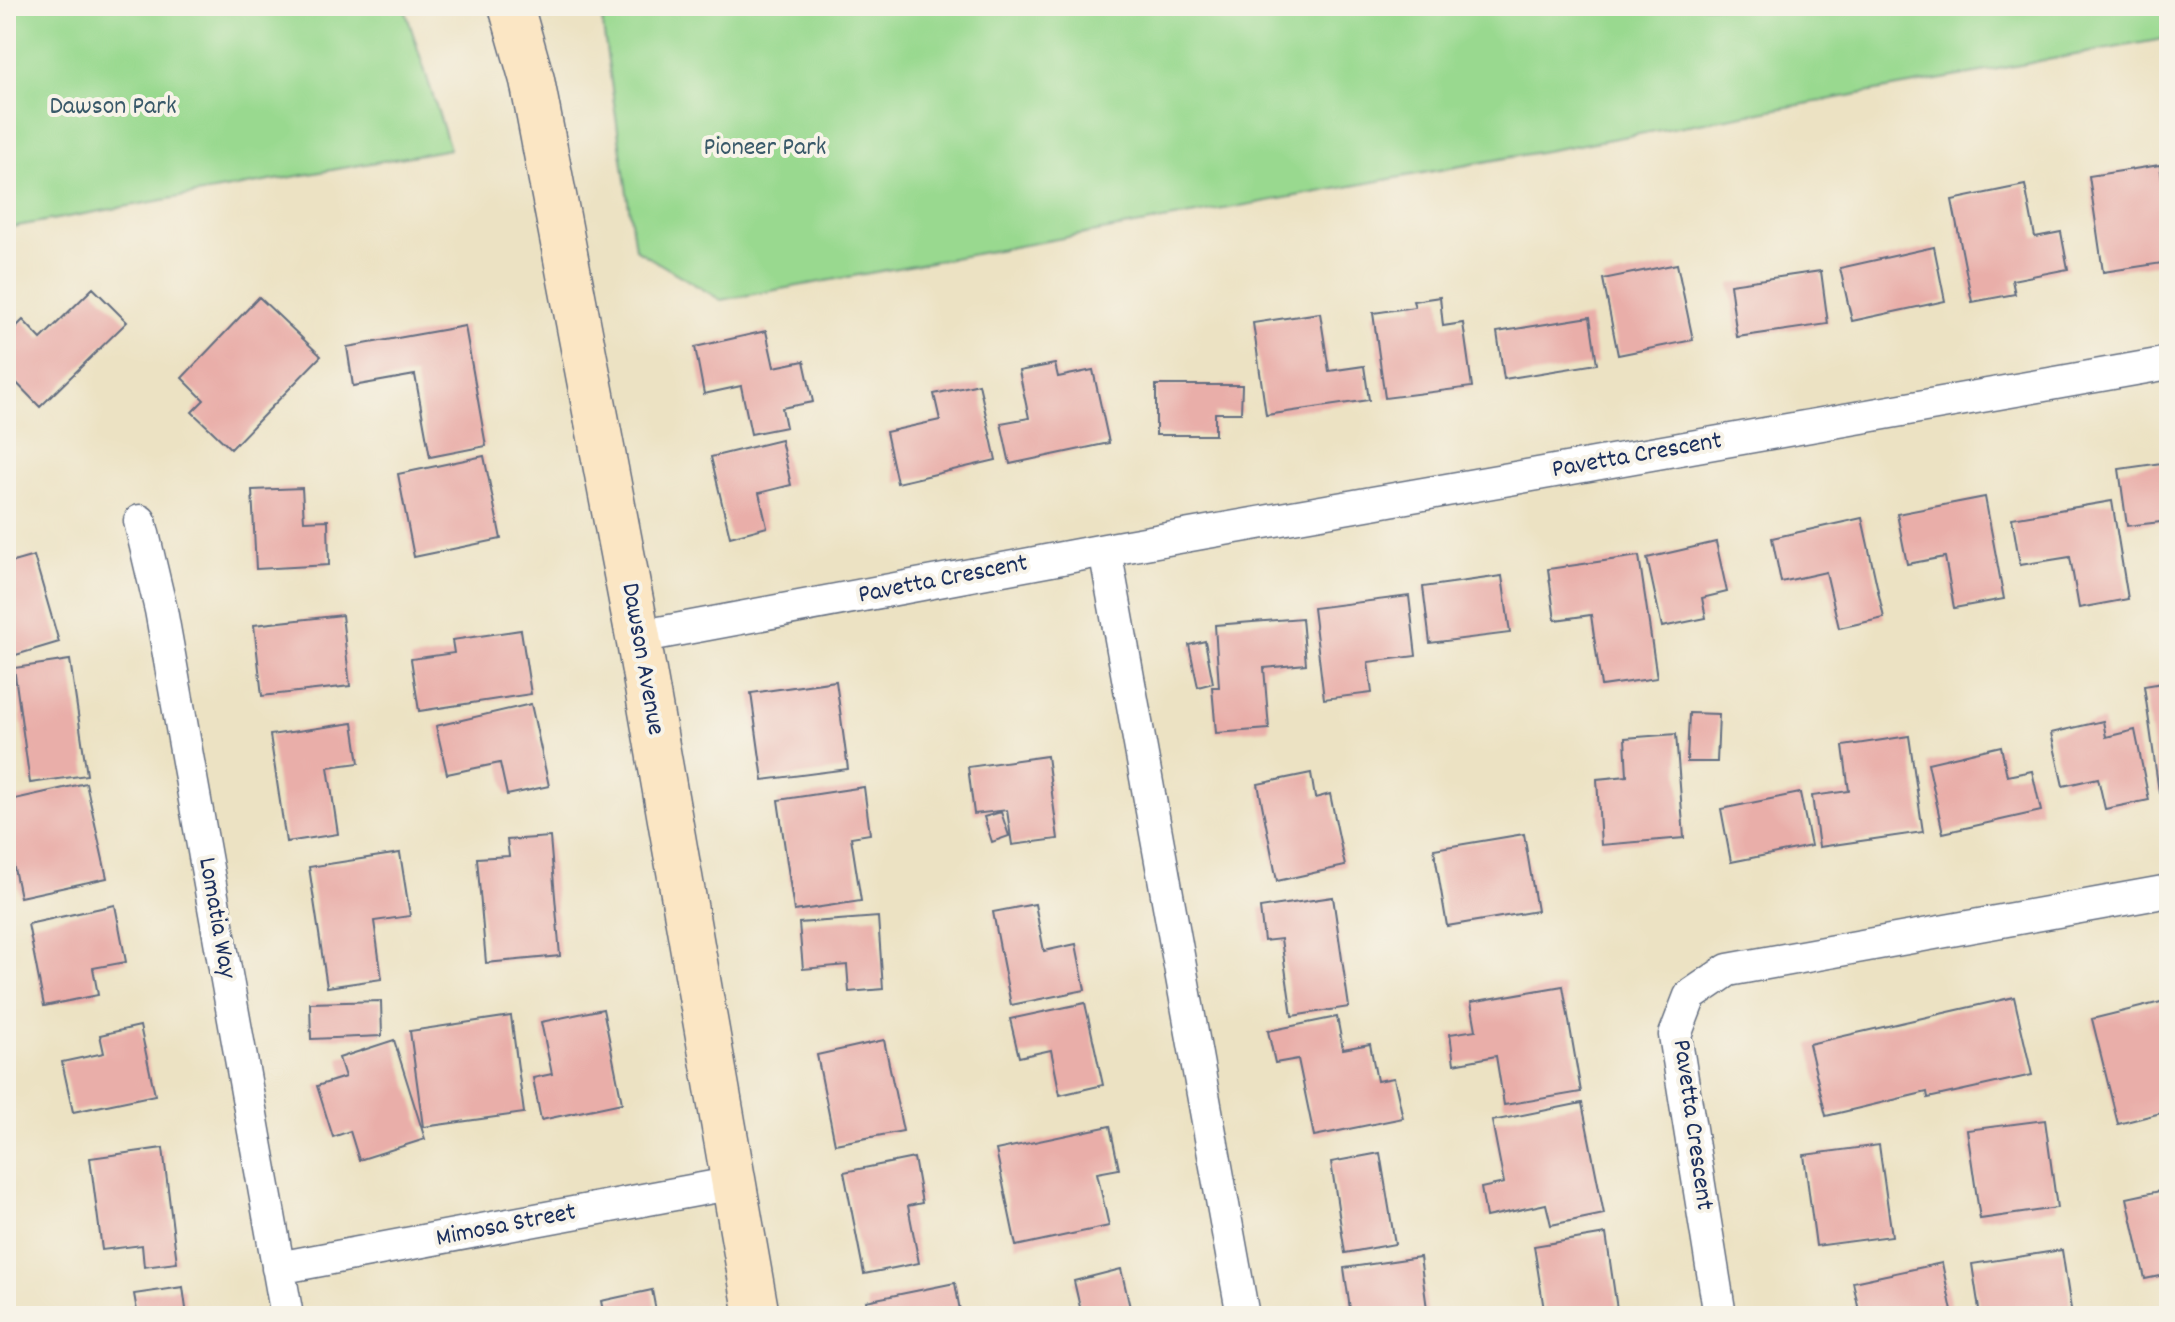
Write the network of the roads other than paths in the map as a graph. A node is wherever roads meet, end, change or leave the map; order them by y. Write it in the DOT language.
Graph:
graph roads {
  1 [pos="511,6"];
  2 [pos="2169,363"];
  3 [pos="140,521"];
  4 [pos="1105,550"];
  5 [pos="638,637"];
  6 [pos="2169,891"];
  7 [pos="734,1183"];
  8 [pos="278,1268"];
  9 [pos="287,1316"];
  10 [pos="757,1316"];
  11 [pos="1243,1316"];
  12 [pos="1720,1316"];
  1 -- 5 [label="main road, Dawson Avenue"];
  2 -- 4 [label="street, Pavetta Crescent"];
  3 -- 8 [label="street, Lomatia Way"];
  4 -- 5 [label="street, Pavetta Crescent"];
  4 -- 11 [label="street"];
  5 -- 7 [label="main road, Dawson Avenue"];
  6 -- 12 [label="street, Pavetta Crescent"];
  7 -- 8 [label="street, Mimosa Street"];
  7 -- 10 [label="main road, Dawson Avenue"];
  8 -- 9 [label="street, Lomatia Way"];
}
